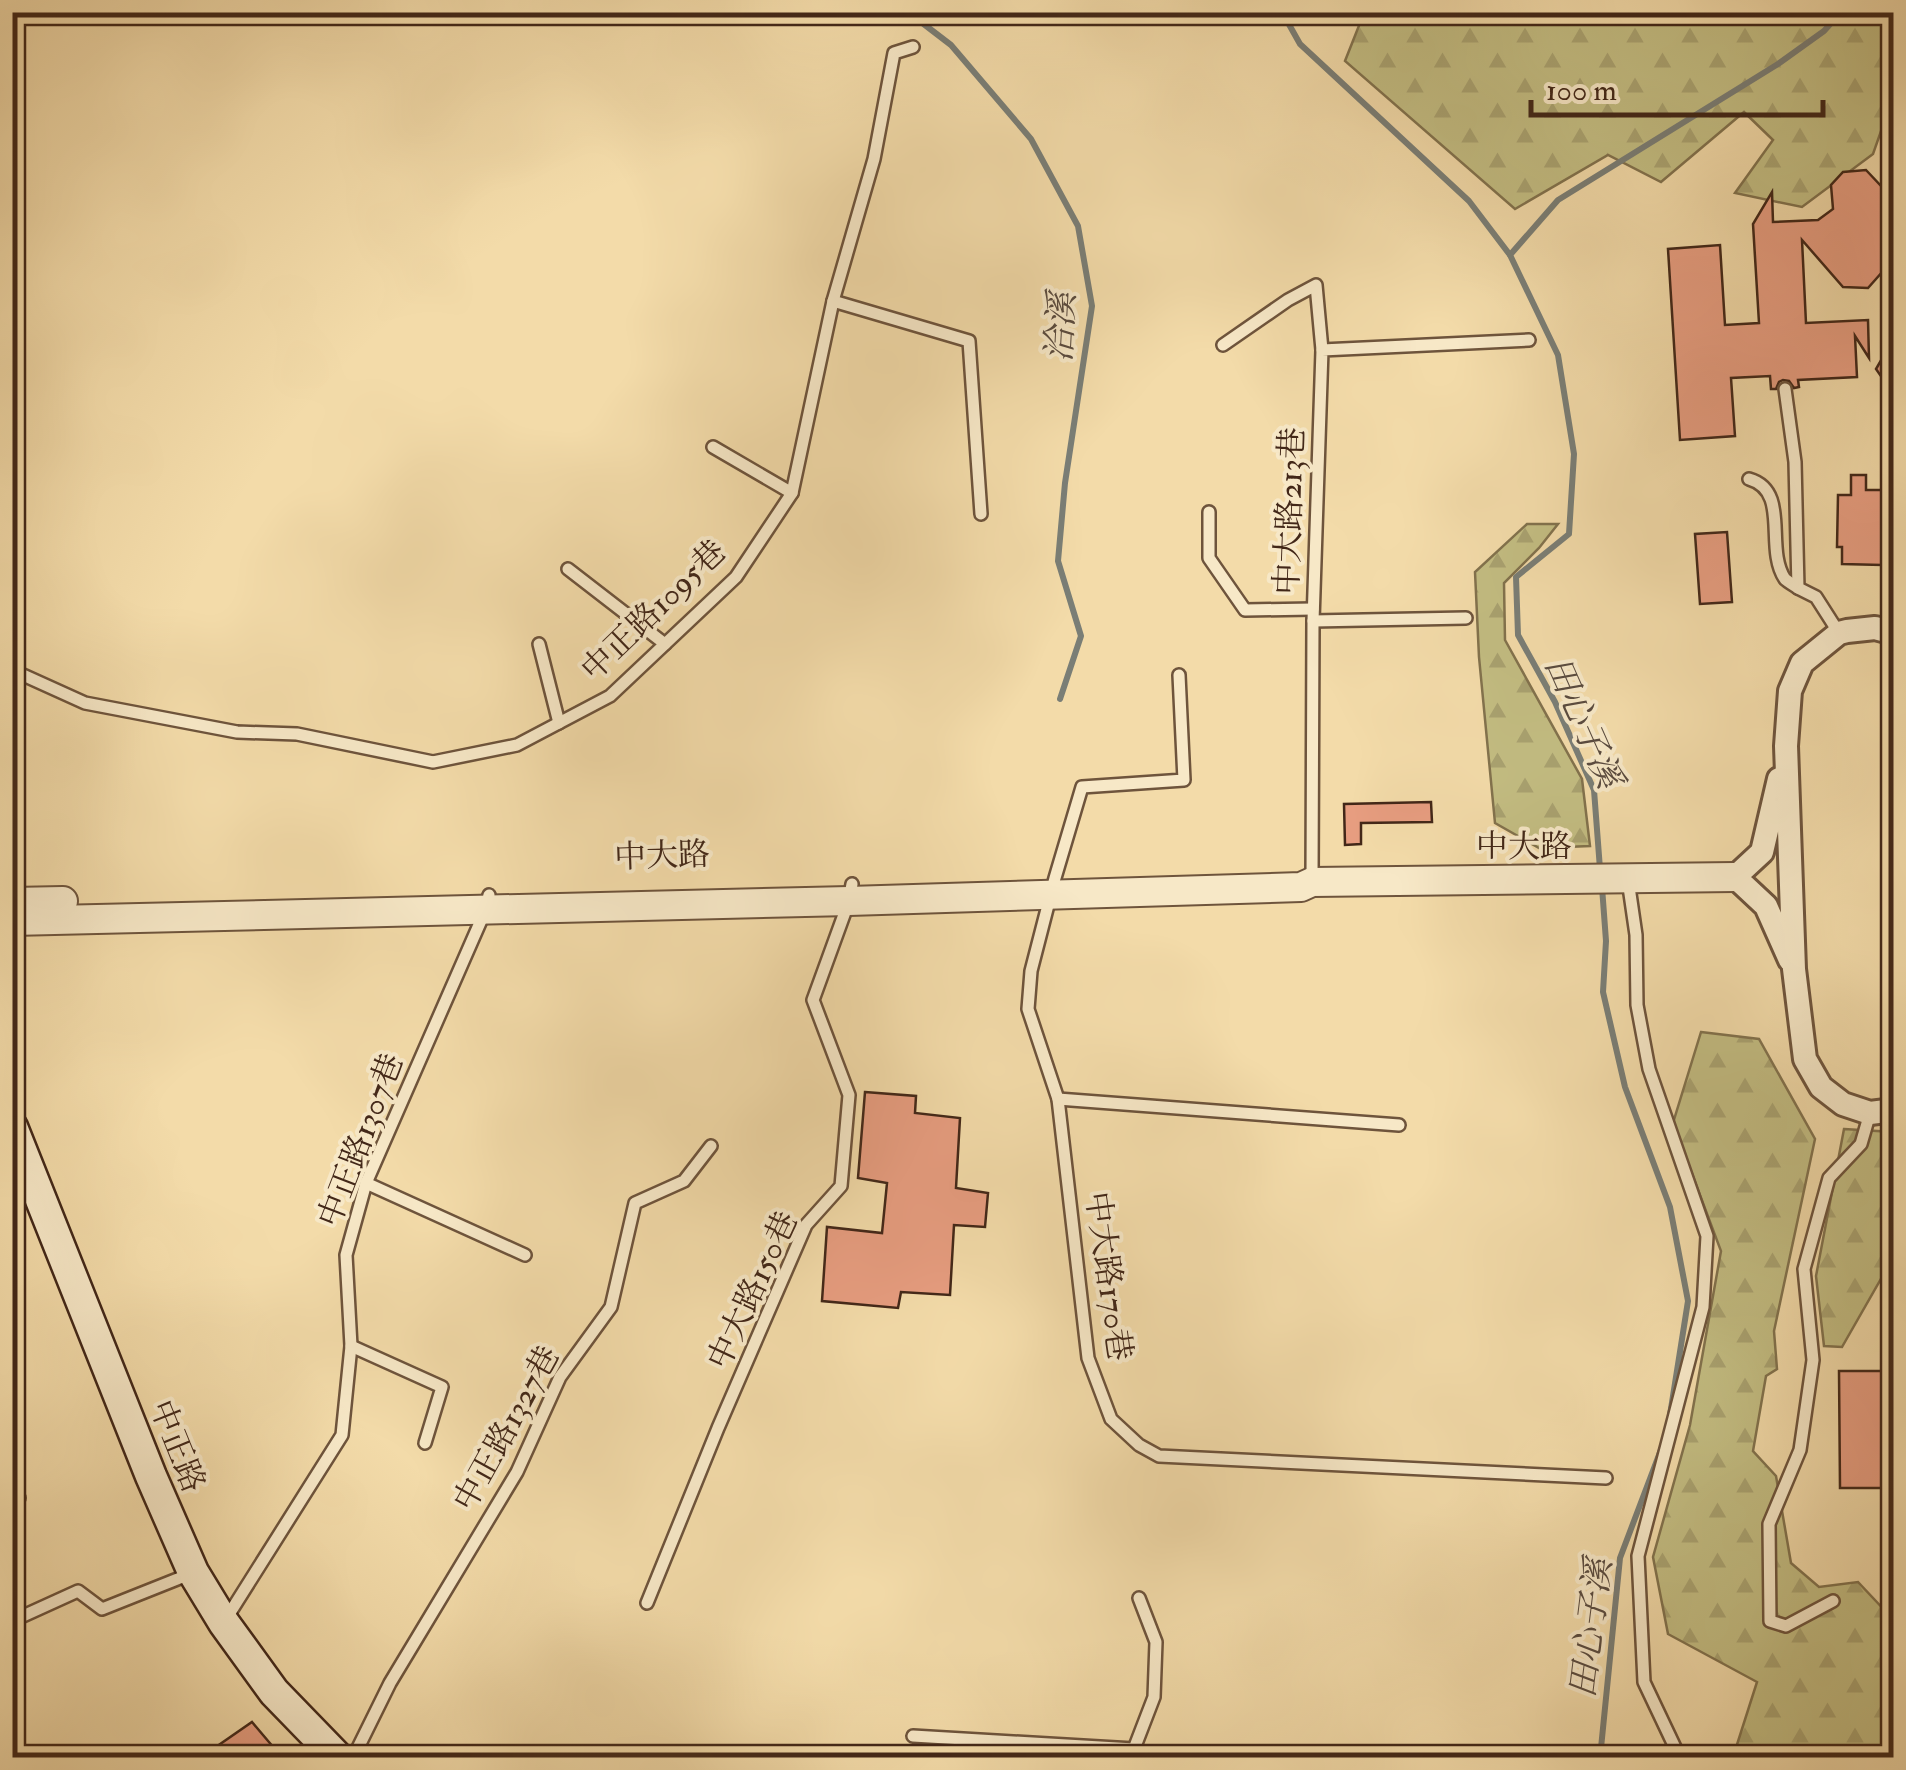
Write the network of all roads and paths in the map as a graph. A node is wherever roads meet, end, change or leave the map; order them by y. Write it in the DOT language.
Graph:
graph roads {
  1 [pos="912,47"];
  2 [pos="833,301"];
  3 [pos="1529,340"];
  4 [pos="1223,345"];
  5 [pos="1322,350"];
  6 [pos="1784,388"];
  7 [pos="712,447"];
  8 [pos="1749,479"];
  9 [pos="792,492"];
  10 [pos="1209,512"];
  11 [pos="982,514"];
  12 [pos="568,569"];
  13 [pos="1798,588"];
  14 [pos="1313,615"];
  15 [pos="1466,618"];
  16 [pos="1894,633"];
  17 [pos="1838,634"];
  18 [pos="539,644"];
  19 [pos="665,644"];
  20 [pos="12,670"];
  21 [pos="1179,675"];
  22 [pos="559,723"];
  23 [pos="1786,746"];
  24 [pos="1736,877"];
  25 [pos="1623,880"];
  26 [pos="1312,882"];
  27 [pos="1053,886"];
  28 [pos="851,892"];
  29 [pos="12,902"];
  30 [pos="487,902"];
  31 [pos="12,921"];
  32 [pos="1794,969"];
  33 [pos="1058,1099"];
  34 [pos="1882,1111"];
  35 [pos="1398,1126"];
  36 [pos="12,1127"];
  37 [pos="712,1146"];
  38 [pos="366,1183"];
  39 [pos="525,1256"];
  40 [pos="350,1346"];
  41 [pos="426,1444"];
  42 [pos="1606,1478"];
  43 [pos="194,1572"];
  44 [pos="1139,1598"];
  45 [pos="1834,1602"];
  46 [pos="647,1603"];
  47 [pos="12,1621"];
  48 [pos="224,1623"];
  49 [pos="913,1736"];
  50 [pos="1134,1753"];
  51 [pos="338,1758"];
  52 [pos="354,1758"];
  53 [pos="1680,1758"];
  1 -- 2 [label="lane, 中正路1095巷"];
  2 -- 9 [label="lane, 中正路1095巷"];
  2 -- 11 [label="lane"];
  3 -- 5 [label="lane"];
  4 -- 5 [label="lane, 中大路213巷"];
  5 -- 14 [label="lane, 中大路213巷"];
  6 -- 13 [label="lane"];
  7 -- 9 [label="lane"];
  8 -- 13 [label="lane"];
  9 -- 19 [label="lane, 中正路1095巷"];
  10 -- 14 [label="lane"];
  12 -- 19 [label="lane"];
  13 -- 17 [label="lane"];
  14 -- 15 [label="lane"];
  14 -- 26 [label="lane, 中大路213巷"];
  16 -- 17 [label="street"];
  17 -- 23 [label="street"];
  18 -- 22 [label="lane"];
  19 -- 22 [label="lane, 中正路1095巷"];
  20 -- 22 [label="lane, 中正路1095巷"];
  21 -- 27 [label="lane, 中大路170巷"];
  23 -- 24 [label="street"];
  23 -- 32 [label="street"];
  24 -- 25 [label="street, 中大路"];
  24 -- 32 [label="street"];
  25 -- 26 [label="street, 中大路"];
  25 -- 53 [label="lane"];
  26 -- 27 [label="street, 中大路"];
  27 -- 28 [label="street, 中大路"];
  27 -- 33 [label="lane, 中大路170巷"];
  28 -- 30 [label="street, 中大路"];
  28 -- 46 [label="lane, 中大路150巷"];
  29 -- 30 [label="street"];
  30 -- 31 [label="street"];
  30 -- 38 [label="lane, 中正路1307巷"];
  32 -- 34 [label="street"];
  33 -- 35 [label="lane"];
  33 -- 42 [label="lane, 中大路170巷"];
  34 -- 45 [label="lane"];
  36 -- 43 [label="main road, 中正路"];
  37 -- 52 [label="lane, 中正路1327巷"];
  38 -- 39 [label="lane"];
  38 -- 40 [label="lane, 中正路1307巷"];
  40 -- 41 [label="lane"];
  40 -- 48 [label="lane, 中正路1307巷"];
  43 -- 47 [label="lane"];
  43 -- 48 [label="main road, 中正路"];
  44 -- 50 [label="lane"];
  48 -- 51 [label="main road, 中正路"];
  49 -- 50 [label="lane"];
}
